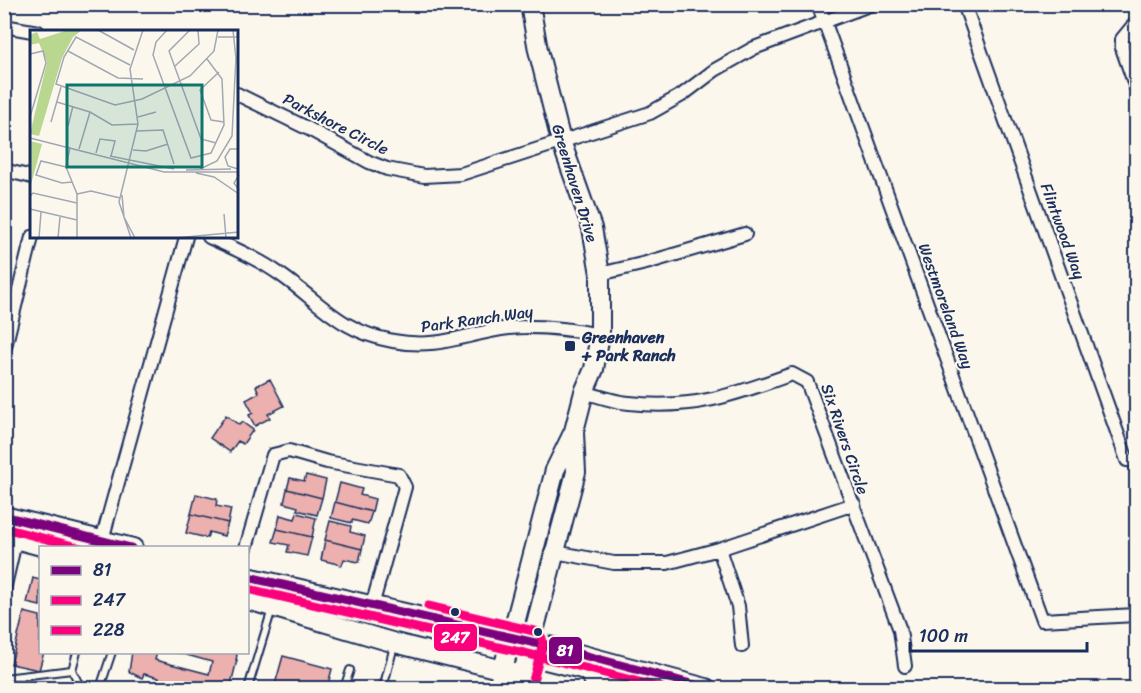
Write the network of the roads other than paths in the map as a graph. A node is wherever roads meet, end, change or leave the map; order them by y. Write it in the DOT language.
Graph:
graph roads {
  1 [pos="530,4"];
  2 [pos="818,4"];
  3 [pos="872,4"];
  4 [pos="964,4"];
  5 [pos="825,22"];
  6 [pos="1137,22"];
  7 [pos="4,26"];
  8 [pos="30,31"];
  9 [pos="1137,88"];
  10 [pos="238,94"];
  11 [pos="561,141"];
  12 [pos="4,170"];
  13 [pos="30,176"];
  14 [pos="745,234"];
  15 [pos="32,238"];
  16 [pos="186,238"];
  17 [pos="211,238"];
  18 [pos="600,274"];
  19 [pos="600,335"];
  20 [pos="5,347"];
  21 [pos="584,393"];
  22 [pos="574,431"];
  23 [pos="1137,461"];
  24 [pos="854,504"];
  25 [pos="12,518"];
  26 [pos="10,537"];
  27 [pos="102,540"];
  28 [pos="41,546"];
  29 [pos="125,546"];
  30 [pos="247,546"];
  31 [pos="719,549"];
  32 [pos="555,552"];
  33 [pos="249,577"];
  34 [pos="4,590"];
  35 [pos="249,600"];
  36 [pos="372,606"];
  37 [pos="273,607"];
  38 [pos="1137,615"];
  39 [pos="510,638"];
  40 [pos="531,642"];
  41 [pos="395,643"];
  42 [pos="742,646"];
  43 [pos="76,654"];
  44 [pos="111,654"];
  45 [pos="905,666"];
  46 [pos="72,670"];
  47 [pos="350,670"];
  48 [pos="4,678"];
  49 [pos="500,680"];
  50 [pos="520,682"];
  51 [pos="81,688"];
  52 [pos="100,688"];
  53 [pos="249,688"];
  54 [pos="344,688"];
  55 [pos="385,688"];
  56 [pos="575,688"];
  57 [pos="706,688"];
  1 -- 11 [label="main road, Greenhaven Drive"];
  2 -- 5 [label="street, Westmoreland Way"];
  3 -- 5 [label="street, Parkshore Circle"];
  4 -- 23 [label="street, Flintwood Way"];
  5 -- 11 [label="street, Parkshore Circle"];
  5 -- 38 [label="street, Westmoreland Way"];
  6 -- 9 [label="street"];
  7 -- 8 [label="street"];
  10 -- 11 [label="street, Parkshore Circle"];
  11 -- 18 [label="main road, Greenhaven Drive"];
  12 -- 13 [label="street"];
  14 -- 18 [label="street"];
  15 -- 20 [label="street"];
  16 -- 27 [label="street"];
  17 -- 19 [label="street, Park Ranch Way"];
  18 -- 19 [label="main road, Greenhaven Drive"];
  19 -- 21 [label="main road, Greenhaven Drive"];
  21 -- 22 [label="main road, Greenhaven Drive"];
  21 -- 24 [label="street, Six Rivers Circle"];
  22 -- 32 [label="main road, Greenhaven Drive"];
  22 -- 39 [label="main road, Greenhaven Drive"];
  24 -- 31 [label="street, Six Rivers Circle"];
  24 -- 45 [label="street"];
  25 -- 26 [label="street"];
  25 -- 27 [label="main road"];
  26 -- 28 [label="main road"];
  26 -- 34 [label="street"];
  27 -- 29 [label="main road"];
  30 -- 36 [label="street"];
  31 -- 32 [label="street, Six Rivers Circle"];
  31 -- 42 [label="street"];
  32 -- 40 [label="main road, Greenhaven Drive"];
  33 -- 36 [label="main road"];
  35 -- 37 [label="main road"];
  36 -- 39 [label="main road"];
  37 -- 41 [label="main road"];
  37 -- 53 [label="lane"];
  39 -- 40 [label="main road"];
  39 -- 49 [label="main road, Greenhaven Drive"];
  40 -- 50 [label="main road, Greenhaven Drive"];
  40 -- 57 [label="main road"];
  41 -- 49 [label="main road"];
  41 -- 55 [label="lane"];
  43 -- 46 [label="lane"];
  44 -- 52 [label="lane"];
  46 -- 48 [label="lane"];
  46 -- 51 [label="lane"];
  47 -- 54 [label="lane"];
  49 -- 50 [label="main road"];
  50 -- 56 [label="main road"];
}
